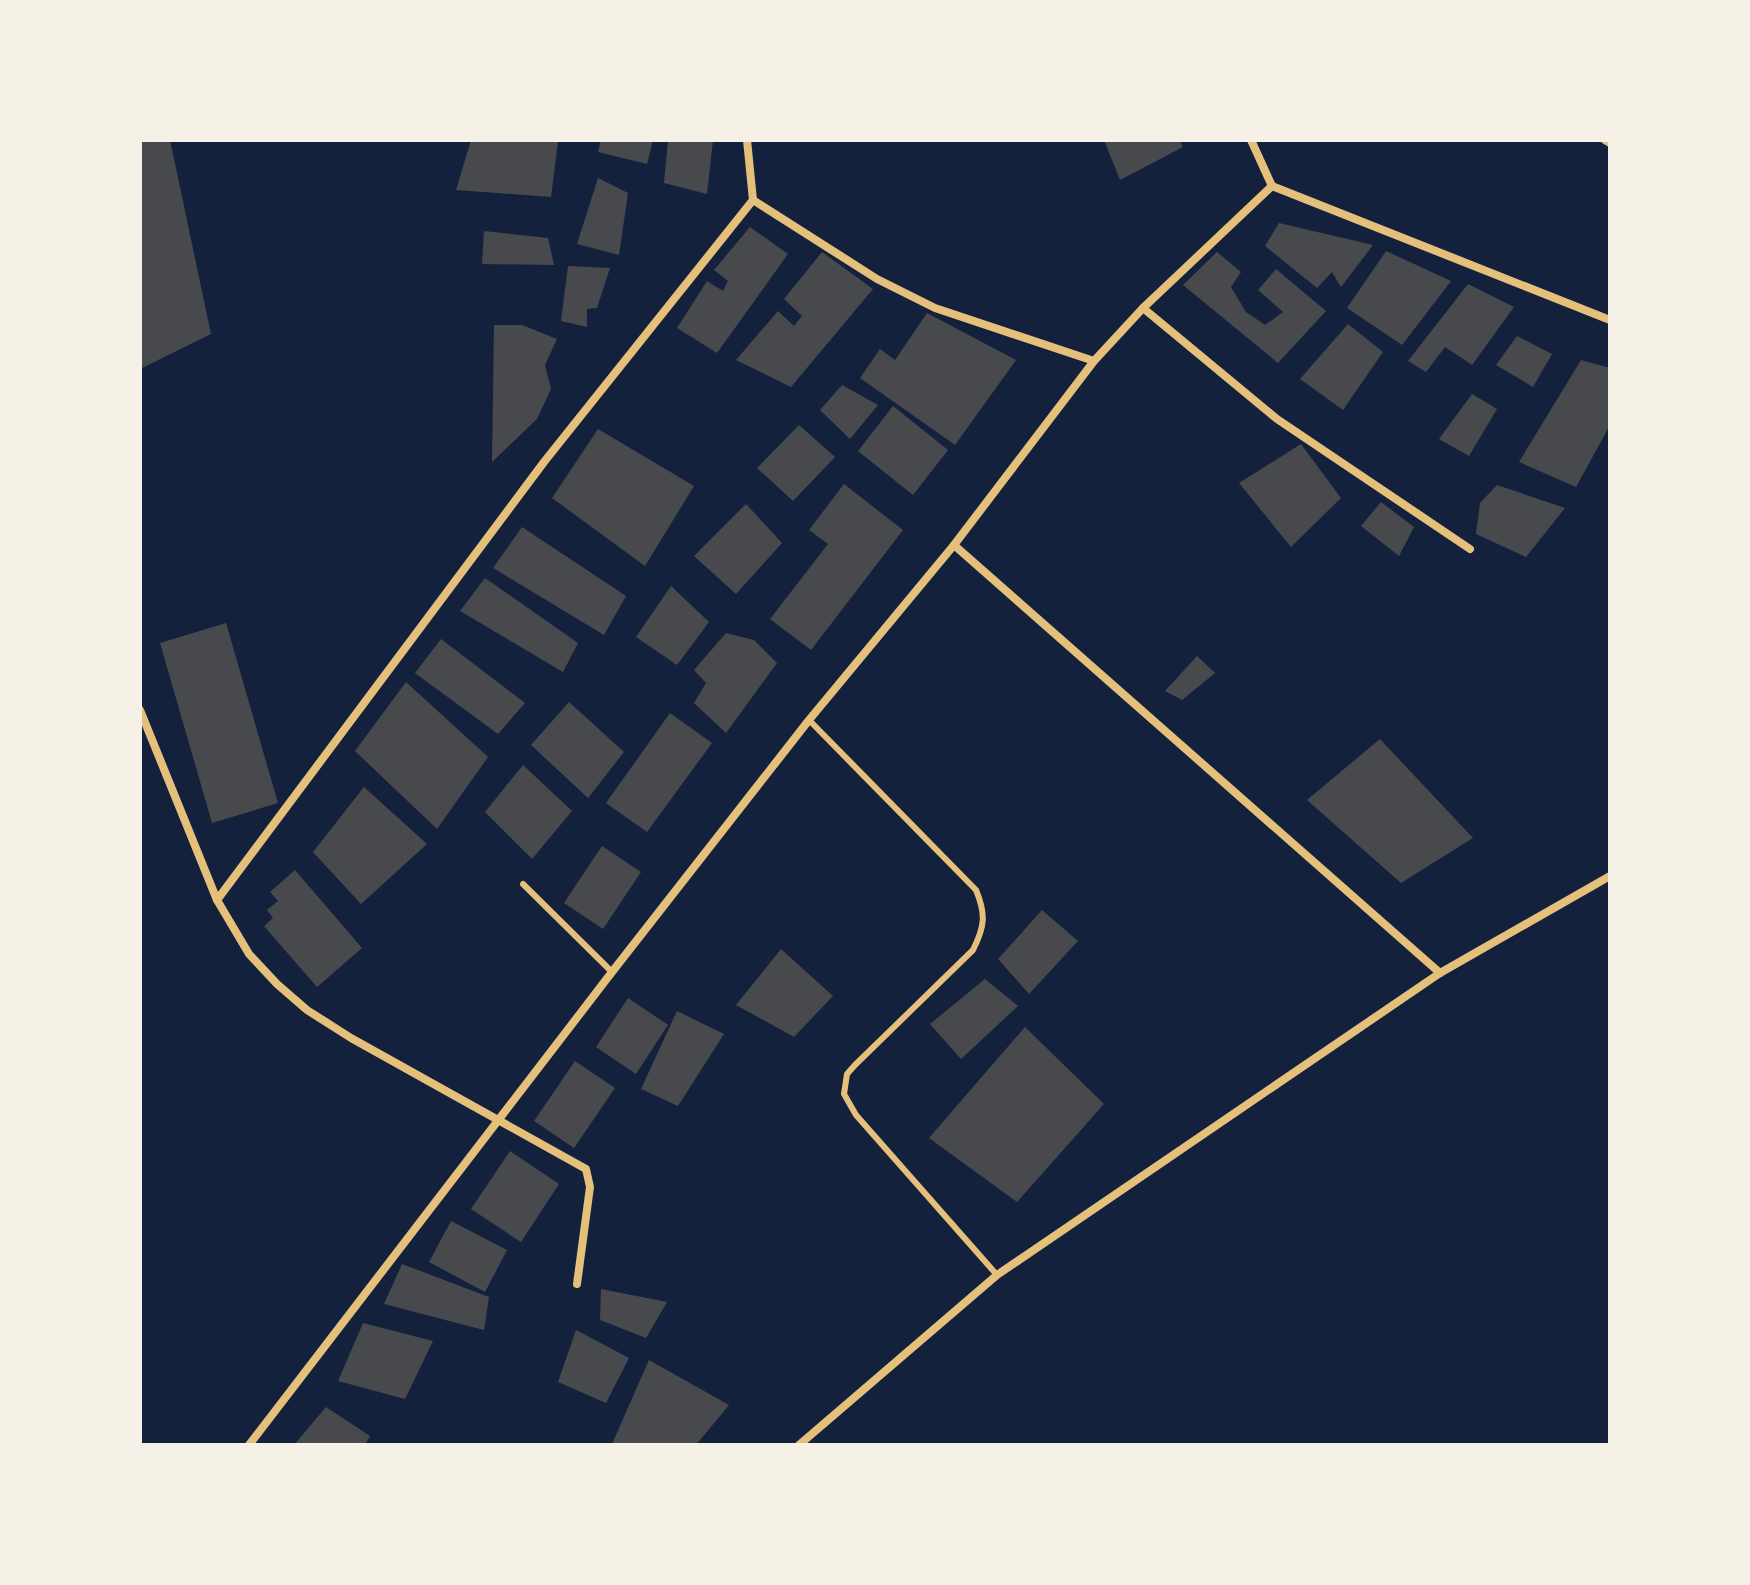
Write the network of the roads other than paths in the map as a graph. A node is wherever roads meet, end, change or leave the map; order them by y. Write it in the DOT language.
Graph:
graph roads {
  1 [pos="747,140"];
  2 [pos="1251,140"];
  3 [pos="1272,186"];
  4 [pos="753,200"];
  5 [pos="1143,308"];
  6 [pos="1610,320"];
  7 [pos="1094,361"];
  8 [pos="954,545"];
  9 [pos="1470,549"];
  10 [pos="140,710"];
  11 [pos="809,720"];
  12 [pos="1610,876"];
  13 [pos="523,884"];
  14 [pos="217,900"];
  15 [pos="612,972"];
  16 [pos="1440,973"];
  17 [pos="496,1121"];
  18 [pos="997,1275"];
  19 [pos="577,1284"];
  20 [pos="249,1445"];
  21 [pos="799,1445"];
  1 -- 4 [label="street"];
  2 -- 3 [label="street"];
  3 -- 5 [label="street"];
  3 -- 6 [label="street"];
  4 -- 7 [label="street"];
  4 -- 14 [label="street"];
  5 -- 7 [label="street"];
  5 -- 9 [label="street"];
  7 -- 8 [label="street"];
  8 -- 11 [label="street"];
  8 -- 16 [label="street"];
  10 -- 14 [label="street"];
  11 -- 15 [label="street"];
  11 -- 18 [label="lane"];
  12 -- 16 [label="street"];
  13 -- 15 [label="lane"];
  14 -- 17 [label="street"];
  15 -- 17 [label="street"];
  16 -- 18 [label="street"];
  17 -- 19 [label="street"];
  17 -- 20 [label="street"];
  18 -- 21 [label="street"];
}
